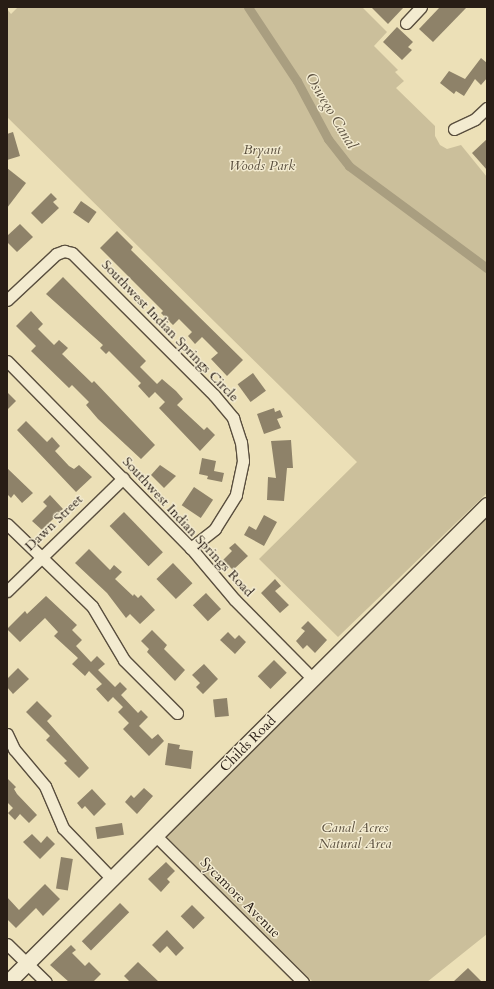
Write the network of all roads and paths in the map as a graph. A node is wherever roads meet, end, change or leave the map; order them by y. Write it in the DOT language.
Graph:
graph roads {
  1 [pos="421,7"];
  2 [pos="406,23"];
  3 [pos="487,108"];
  4 [pos="454,129"];
  5 [pos="7,300"];
  6 [pos="7,361"];
  7 [pos="123,478"];
  8 [pos="487,505"];
  9 [pos="7,524"];
  10 [pos="191,548"];
  11 [pos="41,558"];
  12 [pos="7,591"];
  13 [pos="313,679"];
  14 [pos="177,713"];
  15 [pos="7,734"];
  16 [pos="156,836"];
  17 [pos="112,879"];
  18 [pos="7,944"];
  19 [pos="26,964"];
  20 [pos="8,982"];
  21 [pos="46,982"];
  22 [pos="303,982"];
  1 -- 2 [label="street"];
  3 -- 4 [label="street"];
  5 -- 10 [label="street, Southwest Indian Springs Circle"];
  6 -- 7 [label="street, Southwest Indian Springs Road"];
  7 -- 10 [label="street, Southwest Indian Springs Road"];
  7 -- 11 [label="street, Dawn Street"];
  8 -- 13 [label="street, Childs Road"];
  9 -- 11 [label="street"];
  10 -- 13 [label="street, Southwest Indian Springs Road"];
  11 -- 12 [label="street, Dawn Street"];
  11 -- 14 [label="street"];
  13 -- 16 [label="street, Childs Road"];
  15 -- 17 [label="street"];
  16 -- 17 [label="street, Childs Road"];
  16 -- 22 [label="street, Sycamore Avenue"];
  17 -- 19 [label="street, Childs Road"];
  18 -- 19 [label="street"];
  19 -- 20 [label="street, Childs Road"];
  19 -- 21 [label="street"];
}
